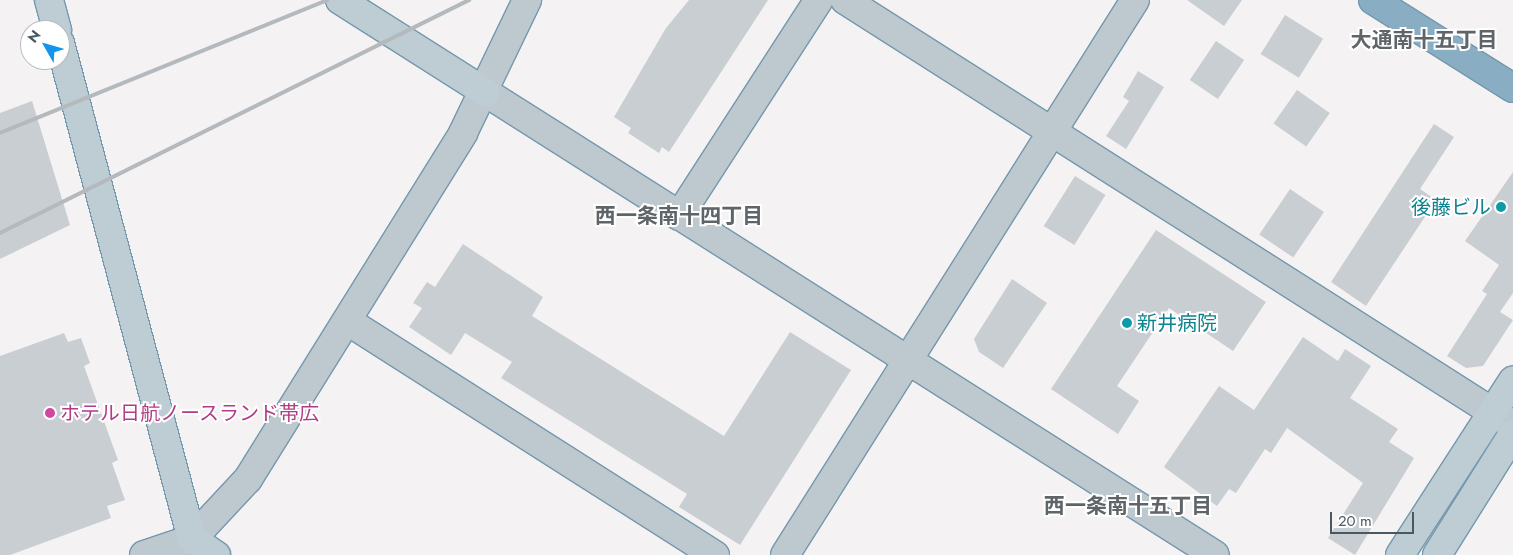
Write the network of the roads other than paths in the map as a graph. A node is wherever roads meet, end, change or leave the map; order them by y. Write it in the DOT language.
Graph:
graph roads {
  1 [pos="49,0"];
  2 [pos="340,0"];
  3 [pos="527,0"];
  4 [pos="819,0"];
  5 [pos="845,0"];
  6 [pos="1135,0"];
  7 [pos="1373,0"];
  8 [pos="54,20"];
  9 [pos="67,70"];
  10 [pos="1513,88"];
  11 [pos="485,92"];
  12 [pos="1050,131"];
  13 [pos="679,216"];
  14 [pos="349,322"];
  15 [pos="909,359"];
  16 [pos="1513,380"];
  17 [pos="1503,419"];
  18 [pos="1513,434"];
  19 [pos="192,540"];
  20 [pos="144,555"];
  21 [pos="216,555"];
  22 [pos="715,555"];
  23 [pos="784,555"];
  24 [pos="1215,555"];
  25 [pos="1400,555"];
  26 [pos="1437,555"];
  1 -- 8 [label="street"];
  2 -- 11 [label="street"];
  3 -- 11 [label="street"];
  4 -- 13 [label="street"];
  5 -- 12 [label="street"];
  6 -- 12 [label="street"];
  7 -- 10 [label="highway"];
  9 -- 19 [label="street"];
  11 -- 13 [label="street"];
  11 -- 14 [label="street"];
  12 -- 15 [label="street"];
  12 -- 17 [label="street"];
  13 -- 15 [label="street"];
  14 -- 19 [label="street"];
  14 -- 22 [label="street"];
  15 -- 23 [label="street"];
  15 -- 24 [label="street"];
  16 -- 17 [label="street"];
  17 -- 25 [label="street"];
  18 -- 26 [label="street"];
  19 -- 20 [label="street"];
  19 -- 21 [label="street"];
}
